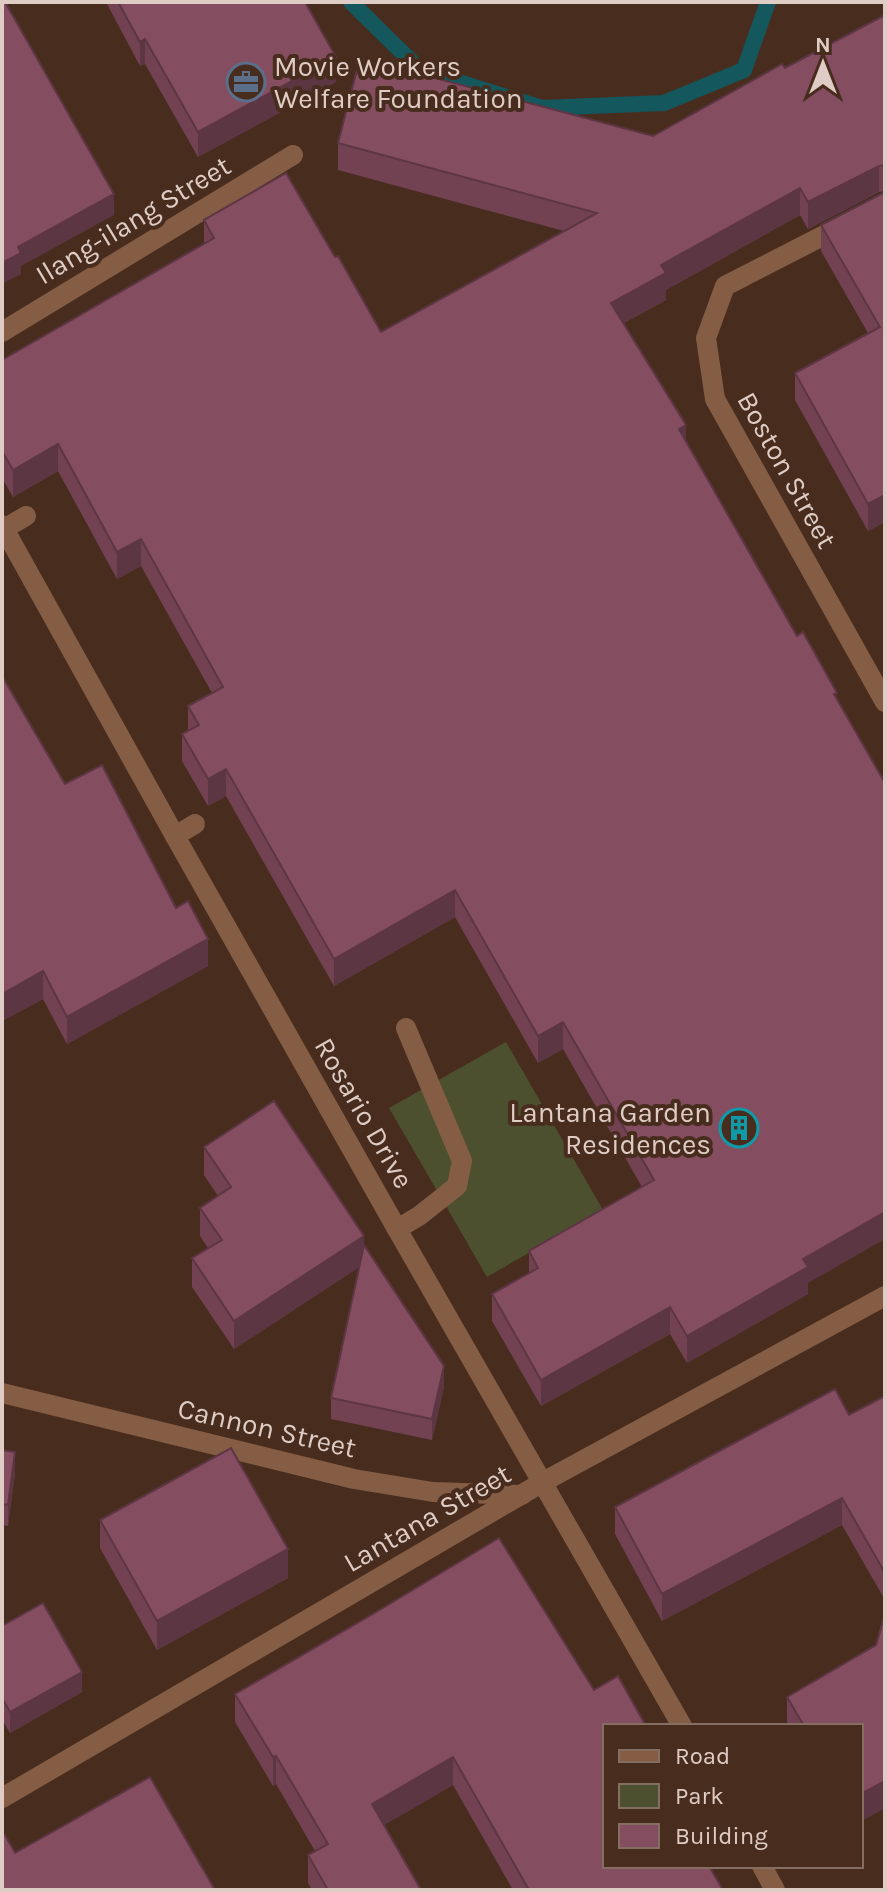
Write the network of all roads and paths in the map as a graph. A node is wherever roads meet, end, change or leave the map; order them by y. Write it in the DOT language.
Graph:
graph roads {
  1 [pos="293,155"];
  2 [pos="885,204"];
  3 [pos="2,332"];
  4 [pos="26,516"];
  5 [pos="3,527"];
  6 [pos="885,702"];
  7 [pos="195,824"];
  8 [pos="175,836"];
  9 [pos="406,1028"];
  10 [pos="397,1229"];
  11 [pos="885,1296"];
  12 [pos="2,1393"];
  13 [pos="543,1482"];
  14 [pos="522,1495"];
  15 [pos="681,1724"];
  16 [pos="2,1798"];
  17 [pos="763,1868"];
  18 [pos="775,1890"];
  1 -- 3 [label="street, Ilang-ilang Street"];
  2 -- 6 [label="street, Boston Street"];
  4 -- 5 [label="street"];
  5 -- 8 [label="street, Rosario Drive"];
  7 -- 8 [label="street"];
  8 -- 10 [label="street, Rosario Drive"];
  9 -- 10 [label="street"];
  10 -- 13 [label="street, Rosario Drive"];
  11 -- 13 [label="street, Lantana Street"];
  12 -- 14 [label="street, Cannon Street"];
  13 -- 14 [label="street, Lantana Street"];
  13 -- 15 [label="street, Rosario Drive"];
  14 -- 16 [label="street, Lantana Street"];
  17 -- 18 [label="street"];
}
